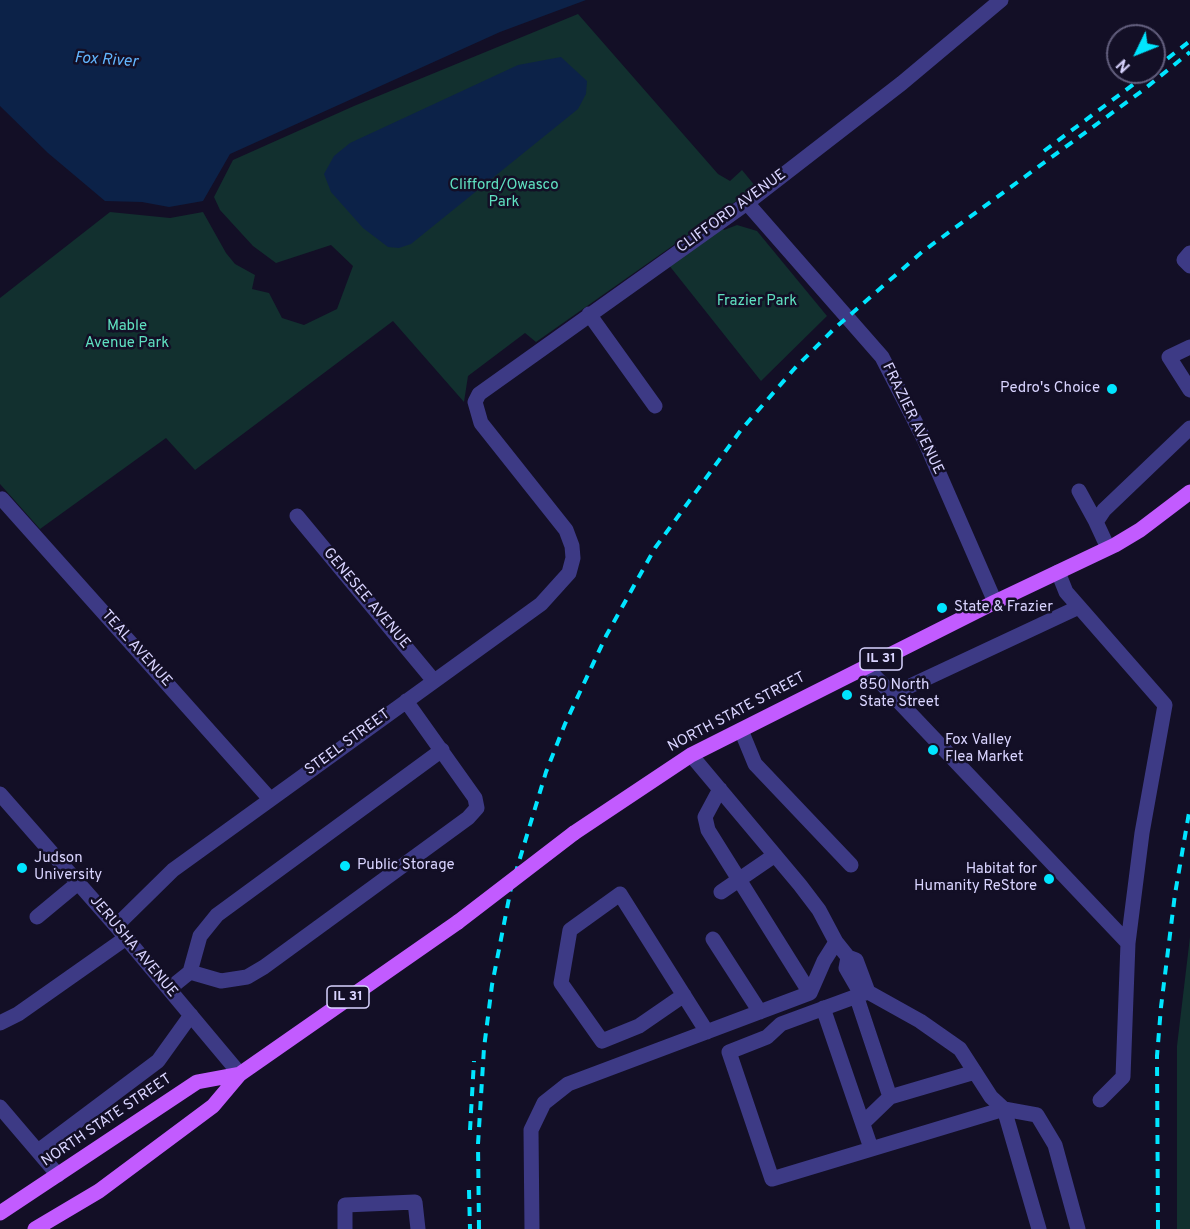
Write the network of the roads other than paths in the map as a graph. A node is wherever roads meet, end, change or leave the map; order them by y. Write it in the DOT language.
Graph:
graph roads {
  1 [pos="1001,0"];
  2 [pos="747,203"];
  3 [pos="1190,253"];
  4 [pos="1190,266"];
  5 [pos="589,314"];
  6 [pos="1190,347"];
  7 [pos="1190,390"];
  8 [pos="655,406"];
  9 [pos="1190,428"];
  10 [pos="1079,491"];
  11 [pos="1190,492"];
  12 [pos="1,499"];
  13 [pos="297,516"];
  14 [pos="1096,522"];
  15 [pos="1108,548"];
  16 [pos="573,558"];
  17 [pos="1059,572"];
  18 [pos="995,602"];
  19 [pos="1079,607"];
  20 [pos="866,667"];
  21 [pos="434,681"];
  22 [pos="893,694"];
  23 [pos="406,702"];
  24 [pos="741,730"];
  25 [pos="442,750"];
  26 [pos="692,755"];
  27 [pos="720,789"];
  28 [pos="0,794"];
  29 [pos="270,799"];
  30 [pos="775,855"];
  31 [pos="851,865"];
  32 [pos="738,880"];
  33 [pos="78,883"];
  34 [pos="721,892"];
  35 [pos="37,917"];
  36 [pos="121,932"];
  37 [pos="713,939"];
  38 [pos="836,942"];
  39 [pos="1128,943"];
  40 [pos="190,972"];
  41 [pos="169,989"];
  42 [pos="810,993"];
  43 [pos="862,994"];
  44 [pos="684,995"];
  45 [pos="823,1008"];
  46 [pos="760,1012"];
  47 [pos="191,1015"];
  48 [pos="0,1023"];
  49 [pos="707,1032"];
  50 [pos="975,1071"];
  51 [pos="240,1074"];
  52 [pos="890,1097"];
  53 [pos="1100,1100"];
  54 [pos="0,1107"];
  55 [pos="1004,1109"];
  56 [pos="863,1123"];
  57 [pos="871,1148"];
  58 [pos="38,1152"];
  59 [pos="58,1175"];
  60 [pos="99,1191"];
  61 [pos="0,1213"];
  62 [pos="35,1229"];
  63 [pos="56,1229"];
  64 [pos="345,1229"];
  65 [pos="418,1229"];
  66 [pos="532,1229"];
  67 [pos="1040,1229"];
  68 [pos="1078,1229"];
  1 -- 2 [label="street, CLIFFORD AVENUE"];
  2 -- 5 [label="street, CLIFFORD AVENUE"];
  2 -- 18 [label="street, FRAZIER AVENUE"];
  3 -- 4 [label="street"];
  5 -- 8 [label="street"];
  5 -- 16 [label="street, CLIFFORD AVENUE"];
  6 -- 7 [label="street"];
  9 -- 14 [label="street"];
  10 -- 14 [label="street"];
  11 -- 15 [label="main road, NORTH STATE STREET / IL 31"];
  12 -- 29 [label="street, TEAL AVENUE"];
  13 -- 21 [label="street, GENESEE AVENUE"];
  14 -- 15 [label="street"];
  15 -- 17 [label="main road, NORTH STATE STREET / IL 31"];
  16 -- 21 [label="street, STEEL STREET"];
  17 -- 18 [label="main road, NORTH STATE STREET / IL 31"];
  17 -- 19 [label="street"];
  18 -- 20 [label="main road, NORTH STATE STREET / IL 31"];
  19 -- 22 [label="street"];
  19 -- 39 [label="street"];
  20 -- 22 [label="street"];
  20 -- 24 [label="main road, NORTH STATE STREET / IL 31"];
  21 -- 23 [label="street, STEEL STREET"];
  22 -- 39 [label="street"];
  23 -- 25 [label="street"];
  23 -- 29 [label="street, STEEL STREET"];
  24 -- 26 [label="main road, NORTH STATE STREET / IL 31"];
  24 -- 31 [label="street"];
  25 -- 40 [label="street"];
  25 -- 40 [label="street"];
  26 -- 27 [label="street"];
  26 -- 51 [label="main road, NORTH STATE STREET / IL 31, bridge"];
  27 -- 30 [label="street"];
  27 -- 32 [label="street"];
  28 -- 33 [label="street, JERUSHA AVENUE"];
  29 -- 36 [label="street, STEEL STREET"];
  30 -- 32 [label="street"];
  30 -- 38 [label="street"];
  32 -- 34 [label="street"];
  32 -- 42 [label="street"];
  33 -- 35 [label="street"];
  33 -- 36 [label="street, JERUSHA AVENUE"];
  36 -- 41 [label="street, JERUSHA AVENUE"];
  36 -- 48 [label="street, STEEL STREET"];
  37 -- 46 [label="street"];
  38 -- 42 [label="street"];
  38 -- 43 [label="street"];
  39 -- 53 [label="street"];
  40 -- 41 [label="street"];
  41 -- 47 [label="street, JERUSHA AVENUE"];
  42 -- 46 [label="street"];
  43 -- 45 [label="street"];
  43 -- 50 [label="street"];
  43 -- 52 [label="street"];
  44 -- 44 [label="street"];
  44 -- 49 [label="street"];
  45 -- 56 [label="street"];
  45 -- 57 [label="street"];
  46 -- 49 [label="street"];
  47 -- 51 [label="street, JERUSHA AVENUE"];
  47 -- 58 [label="street"];
  49 -- 66 [label="street"];
  50 -- 52 [label="street"];
  50 -- 55 [label="street"];
  51 -- 59 [label="main road, NORTH STATE STREET / IL 31"];
  51 -- 60 [label="main road, NORTH STATE STREET / IL 31"];
  52 -- 56 [label="street"];
  54 -- 58 [label="street"];
  55 -- 57 [label="street"];
  55 -- 67 [label="street"];
  55 -- 68 [label="street"];
  56 -- 57 [label="street"];
  58 -- 59 [label="street"];
  59 -- 61 [label="main road, NORTH STATE STREET / IL 31"];
  60 -- 62 [label="main road, NORTH STATE STREET / IL 31"];
  60 -- 63 [label="main road"];
  64 -- 65 [label="street"];
}
